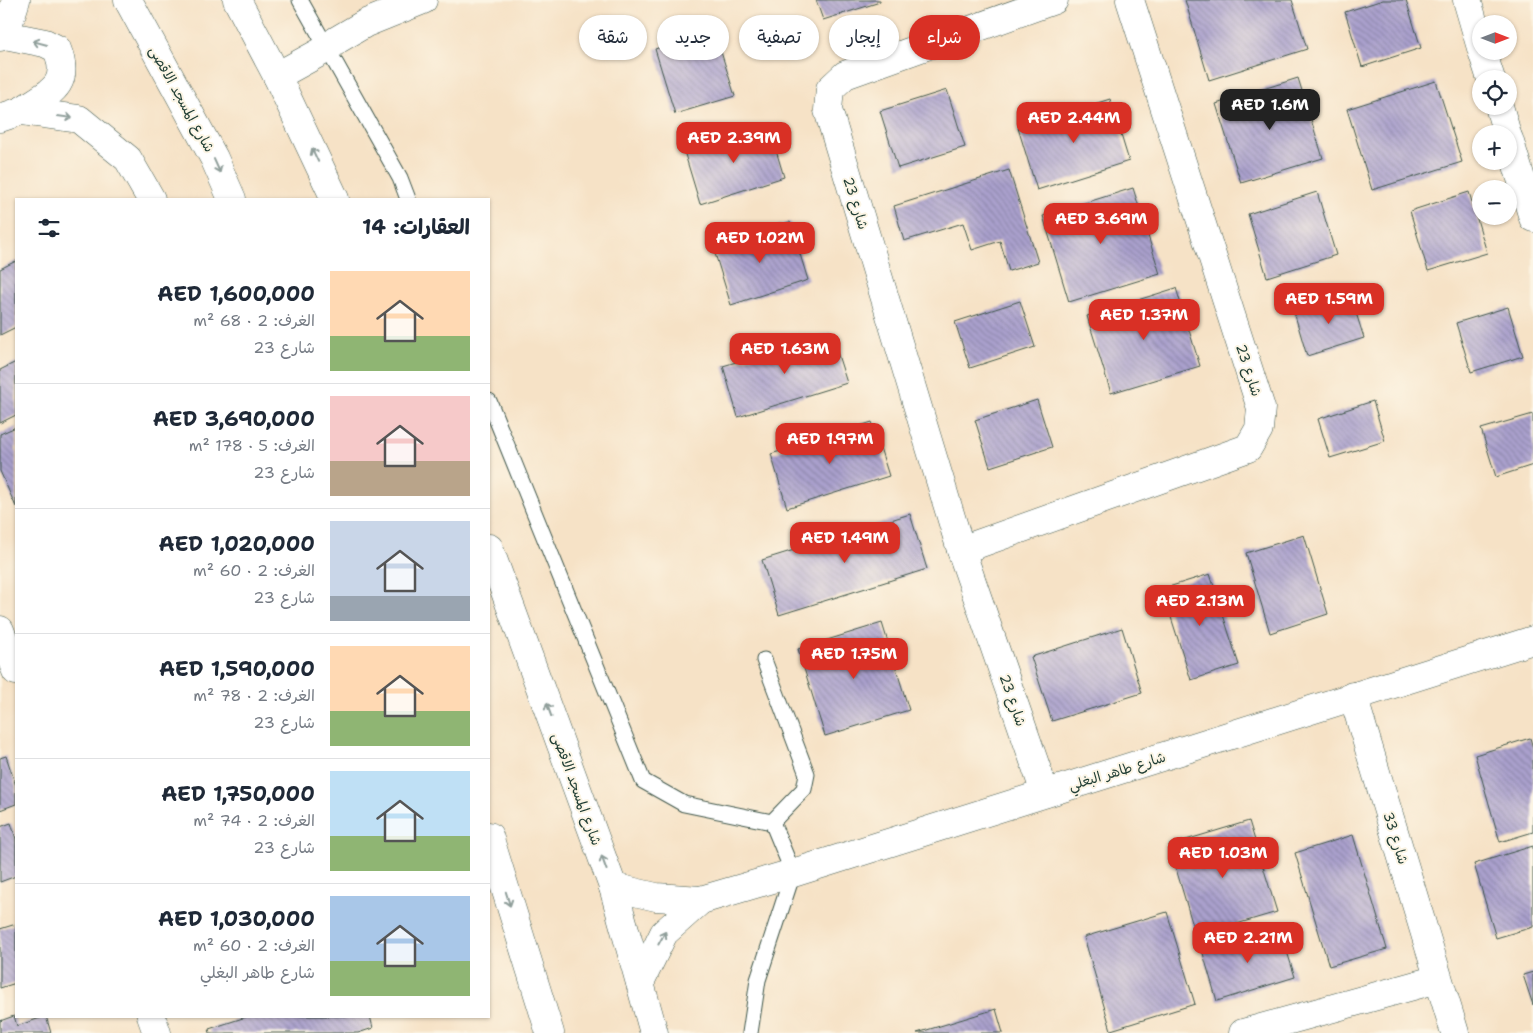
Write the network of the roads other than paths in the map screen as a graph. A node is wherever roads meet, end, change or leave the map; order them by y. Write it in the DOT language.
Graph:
graph roads {
  1 [pos="16,0"];
  2 [pos="128,0"];
  3 [pos="218,0"];
  4 [pos="238,0"];
  5 [pos="300,0"];
  6 [pos="423,0"];
  7 [pos="1054,0"];
  8 [pos="1130,0"];
  9 [pos="1466,0"];
  10 [pos="1472,19"];
  11 [pos="2,36"];
  12 [pos="328,48"];
  13 [pos="273,67"];
  14 [pos="10,114"];
  15 [pos="1517,165"];
  16 [pos="150,198"];
  17 [pos="232,198"];
  18 [pos="335,198"];
  19 [pos="408,198"];
  20 [pos="1533,218"];
  21 [pos="490,403"];
  22 [pos="961,550"];
  23 [pos="490,551"];
  24 [pos="0,630"];
  25 [pos="1533,640"];
  26 [pos="764,660"];
  27 [pos="15,668"];
  28 [pos="1353,696"];
  29 [pos="1045,793"];
  30 [pos="772,822"];
  31 [pos="490,839"];
  32 [pos="793,873"];
  33 [pos="613,888"];
  34 [pos="701,900"];
  35 [pos="1438,979"];
  36 [pos="640,982"];
  37 [pos="152,1018"];
  38 [pos="157,1033"];
  39 [pos="550,1033"];
  40 [pos="654,1033"];
  41 [pos="750,1033"];
  42 [pos="1243,1033"];
  43 [pos="1455,1033"];
  1 -- 11 [label="street"];
  2 -- 17 [label="street, شارع المسجد الاقصى, one-way"];
  3 -- 13 [label="street"];
  4 -- 13 [label="street"];
  5 -- 12 [label="lane"];
  6 -- 12 [label="street"];
  7 -- 22 [label="street, شارع 23"];
  8 -- 22 [label="street, شارع 23"];
  9 -- 10 [label="street"];
  14 -- 11 [label="street, one-way"];
  12 -- 13 [label="street"];
  12 -- 19 [label="lane"];
  18 -- 13 [label="street, one-way"];
  14 -- 16 [label="street, one-way"];
  15 -- 20 [label="street"];
  21 -- 30 [label="lane"];
  22 -- 29 [label="street, شارع 23"];
  33 -- 23 [label="street, شارع المسجد الاقصى, one-way"];
  24 -- 27 [label="street"];
  25 -- 28 [label="street, شارع طاهر البغلي"];
  26 -- 30 [label="lane"];
  28 -- 29 [label="street, شارع طاهر البغلي"];
  28 -- 35 [label="street, شارع 33"];
  29 -- 32 [label="street, شارع طاهر البغلي"];
  30 -- 32 [label="lane"];
  31 -- 39 [label="street, one-way"];
  32 -- 34 [label="street, شارع طاهر البغلي"];
  32 -- 41 [label="lane"];
  33 -- 34 [label="street, شارع طاهر البغلي"];
  33 -- 36 [label="street, شارع المسجد الاقصى"];
  36 -- 34 [label="street, شارع طاهر البغلي, one-way"];
  35 -- 42 [label="street"];
  35 -- 43 [label="street, شارع 33"];
  36 -- 40 [label="street, شارع المسجد الاقصى"];
  37 -- 38 [label="street"];
}
